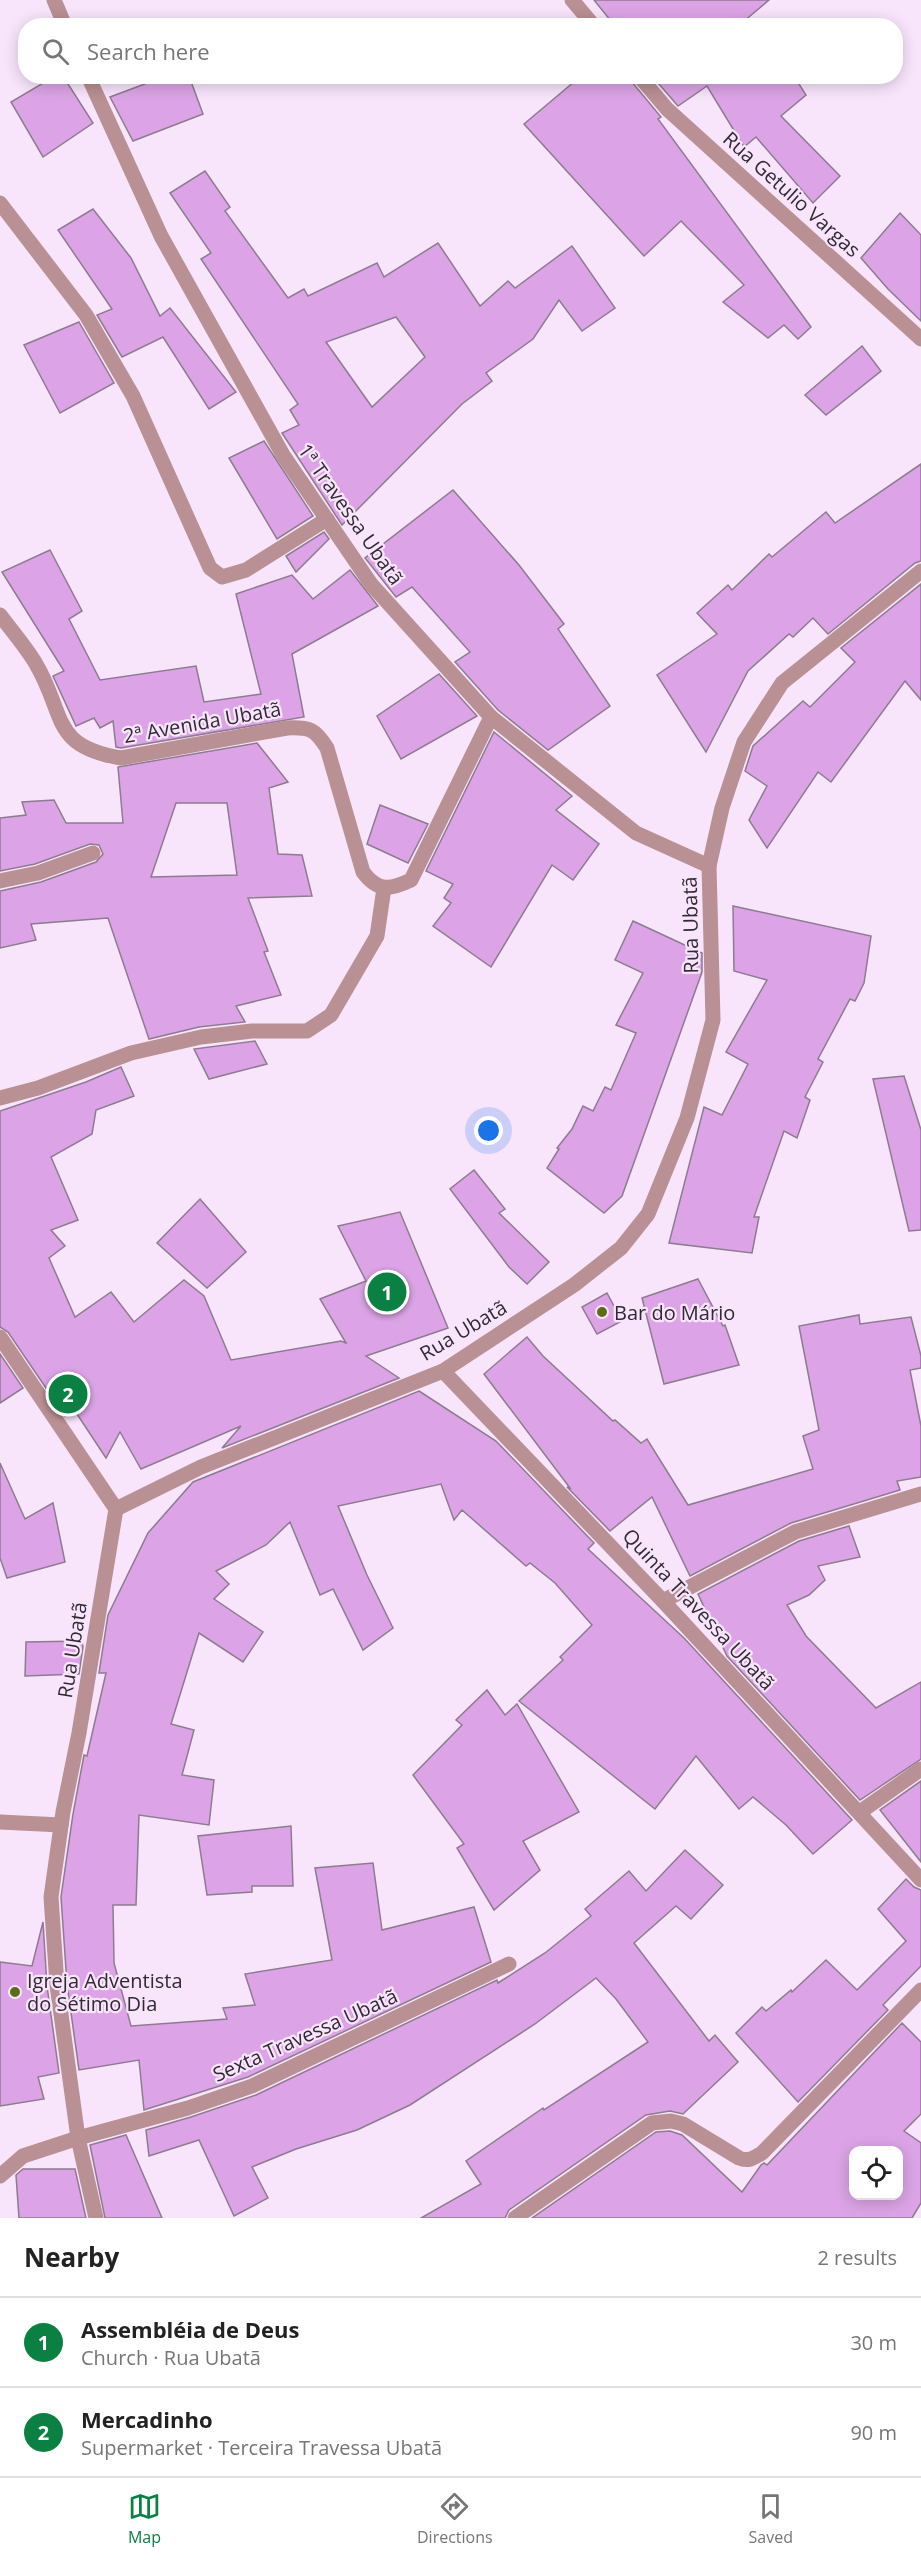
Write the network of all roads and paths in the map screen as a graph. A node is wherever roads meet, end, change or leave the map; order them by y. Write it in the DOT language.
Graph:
graph roads {
  1 [pos="54,0"];
  2 [pos="572,0"];
  3 [pos="62,18"];
  4 [pos="587,18"];
  5 [pos="92,84"];
  6 [pos="646,84"];
  7 [pos="0,203"];
  8 [pos="921,339"];
  9 [pos="327,519"];
  10 [pos="921,571"];
  11 [pos="0,615"];
  12 [pos="491,717"];
  13 [pos="93,853"];
  14 [pos="709,866"];
  15 [pos="0,881"];
  16 [pos="384,888"];
  17 [pos="0,1098"];
  18 [pos="0,1337"];
  19 [pos="443,1371"];
  20 [pos="921,1494"];
  21 [pos="116,1509"];
  22 [pos="663,1601"];
  23 [pos="921,1769"];
  24 [pos="860,1812"];
  25 [pos="0,1822"];
  26 [pos="61,1825"];
  27 [pos="921,1880"];
  28 [pos="509,1964"];
  29 [pos="921,1990"];
  30 [pos="78,2138"];
  31 [pos="2,2173"];
  32 [pos="96,2218"];
  33 [pos="514,2218"];
  1 -- 3 [label="street"];
  2 -- 4 [label="street"];
  5 -- 9 [label="street, 1ª Travessa Ubatã"];
  6 -- 8 [label="street, Rua Getulio Vargas"];
  7 -- 9 [label="street"];
  9 -- 12 [label="street, 1ª Travessa Ubatã"];
  10 -- 14 [label="street, Rua Ubatã"];
  11 -- 16 [label="street, 2ª Avenida Ubatã"];
  12 -- 14 [label="street, 1ª Travessa Ubatã"];
  12 -- 16 [label="street"];
  13 -- 15 [label="street"];
  14 -- 19 [label="street, Rua Ubatã"];
  16 -- 17 [label="street"];
  18 -- 21 [label="street"];
  19 -- 21 [label="street, Rua Ubatã"];
  19 -- 22 [label="street, Quinta Travessa Ubatã"];
  20 -- 22 [label="street"];
  21 -- 26 [label="street, Rua Ubatã"];
  22 -- 24 [label="street, Quinta Travessa Ubatã"];
  23 -- 24 [label="street"];
  24 -- 27 [label="street, Quinta Travessa Ubatã"];
  25 -- 26 [label="street"];
  26 -- 30 [label="street, Rua Ubatã"];
  28 -- 30 [label="street, Sexta Travessa Ubatã"];
  29 -- 33 [label="street"];
  30 -- 31 [label="street"];
  30 -- 32 [label="street, Rua Ubatã"];
}
